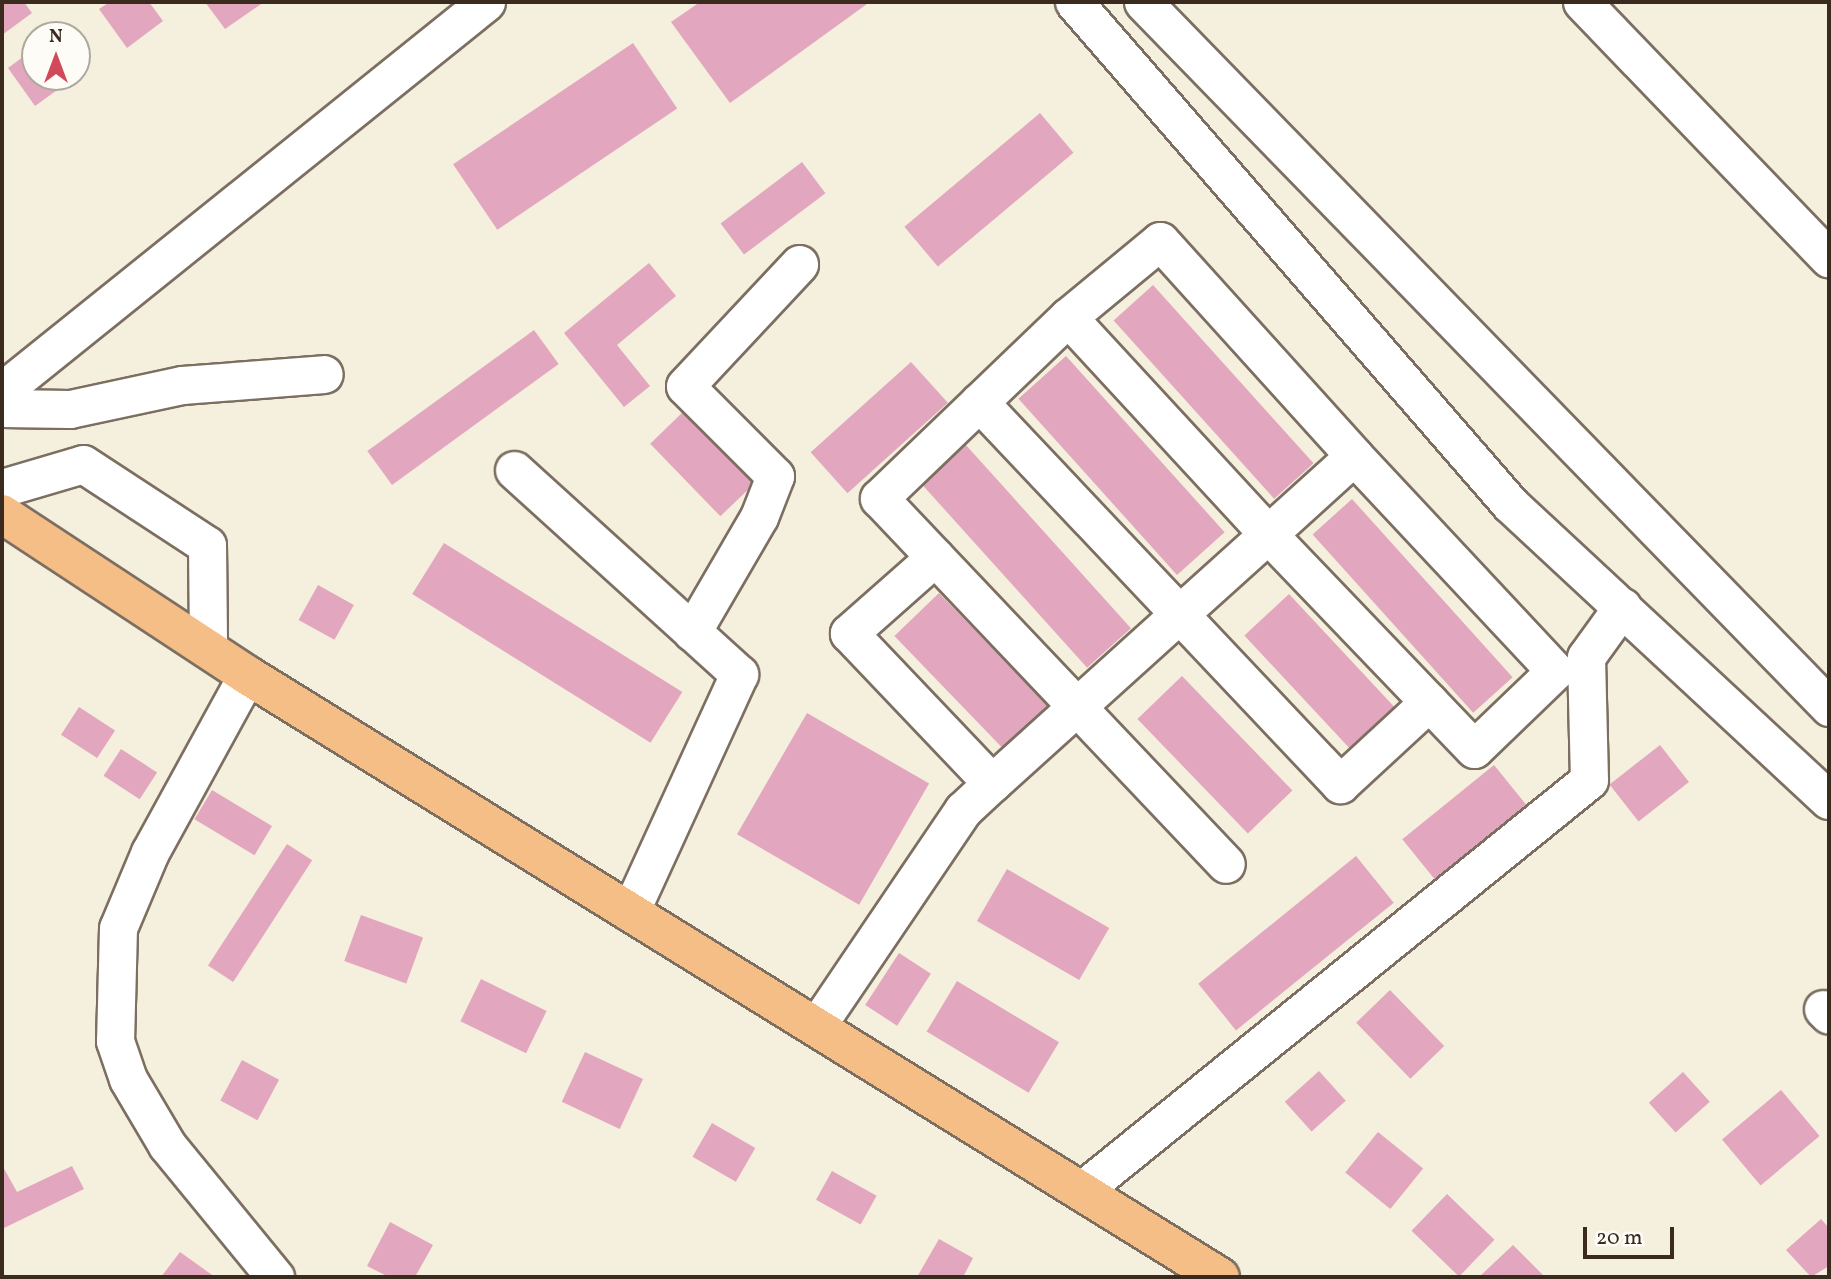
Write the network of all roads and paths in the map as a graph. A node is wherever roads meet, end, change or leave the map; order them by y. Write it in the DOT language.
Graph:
graph roads {
  1 [pos="486,2"];
  2 [pos="1074,2"];
  3 [pos="1143,2"];
  4 [pos="1582,2"];
  5 [pos="1829,258"];
  6 [pos="799,264"];
  7 [pos="1068,317"];
  8 [pos="324,374"];
  9 [pos="2,391"];
  10 [pos="979,402"];
  11 [pos="2,408"];
  12 [pos="1354,456"];
  13 [pos="513,470"];
  14 [pos="2,488"];
  15 [pos="2,514"];
  16 [pos="1268,534"];
  17 [pos="935,557"];
  18 [pos="1622,607"];
  19 [pos="1177,616"];
  20 [pos="692,632"];
  21 [pos="208,649"];
  22 [pos="247,675"];
  23 [pos="1429,702"];
  24 [pos="1076,707"];
  25 [pos="1829,707"];
  26 [pos="992,783"];
  27 [pos="1829,800"];
  28 [pos="1226,864"];
  29 [pos="630,912"];
  30 [pos="816,1027"];
  31 [pos="1081,1191"];
  32 [pos="275,1277"];
  33 [pos="1220,1277"];
  1 -- 9 [label="street"];
  2 -- 18 [label="street"];
  3 -- 25 [label="street"];
  4 -- 5 [label="street"];
  6 -- 20 [label="street"];
  7 -- 10 [label="street"];
  7 -- 12 [label="street"];
  7 -- 16 [label="street"];
  8 -- 11 [label="street"];
  10 -- 17 [label="street"];
  10 -- 19 [label="street"];
  12 -- 16 [label="street"];
  12 -- 23 [label="street"];
  13 -- 20 [label="street"];
  14 -- 21 [label="street"];
  15 -- 21 [label="main road"];
  16 -- 19 [label="street"];
  16 -- 23 [label="street"];
  17 -- 24 [label="street"];
  17 -- 26 [label="street"];
  18 -- 27 [label="street"];
  18 -- 31 [label="street"];
  19 -- 23 [label="street"];
  19 -- 24 [label="street"];
  20 -- 29 [label="street"];
  21 -- 22 [label="main road"];
  22 -- 29 [label="main road"];
  22 -- 32 [label="street"];
  24 -- 26 [label="street"];
  24 -- 28 [label="street"];
  26 -- 30 [label="street"];
  29 -- 30 [label="main road"];
  30 -- 31 [label="main road"];
  31 -- 33 [label="main road"];
}
